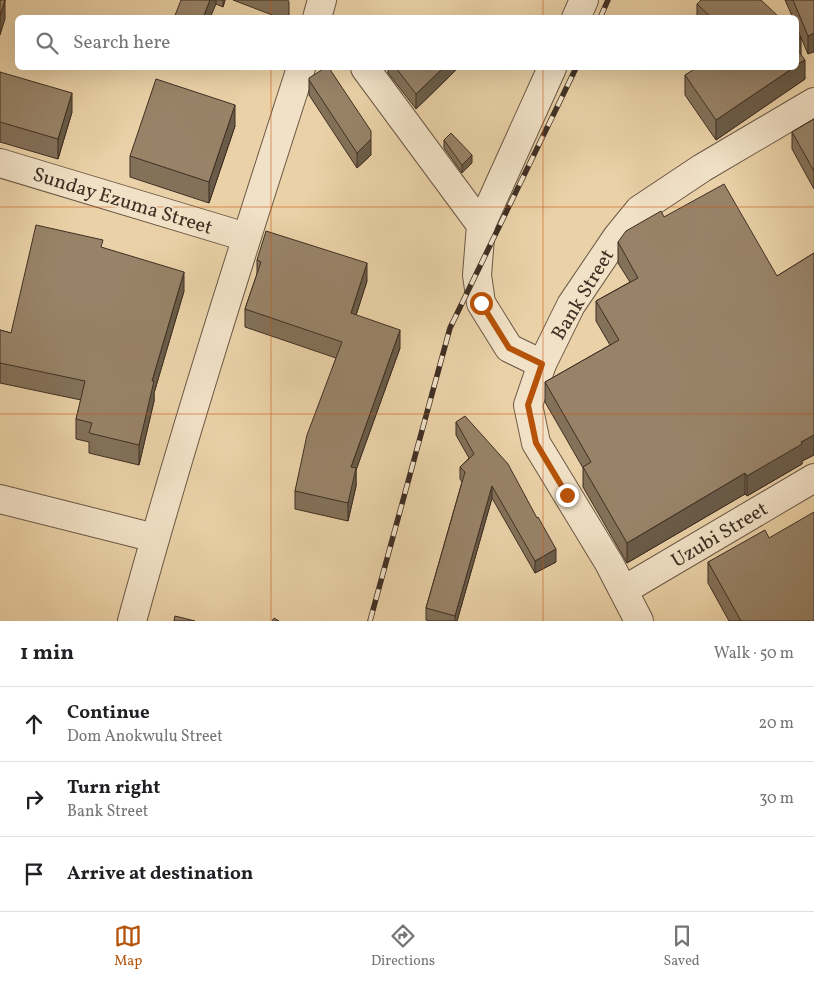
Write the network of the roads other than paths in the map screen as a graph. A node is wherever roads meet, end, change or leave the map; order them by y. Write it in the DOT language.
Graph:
graph roads {
  1 [pos="584,0"];
  2 [pos="577,15"];
  3 [pos="300,70"];
  4 [pos="366,70"];
  5 [pos="551,70"];
  6 [pos="814,102"];
  7 [pos="0,163"];
  8 [pos="481,225"];
  9 [pos="246,237"];
  10 [pos="542,364"];
  11 [pos="814,478"];
  12 [pos="0,499"];
  13 [pos="155,538"];
  14 [pos="624,590"];
  15 [pos="132,621"];
  16 [pos="639,621"];
  1 -- 2 [label="street"];
  3 -- 9 [label="street"];
  4 -- 8 [label="street"];
  5 -- 8 [label="street"];
  6 -- 10 [label="street, Bank Street"];
  7 -- 9 [label="street, Sunday Ezuma Street"];
  8 -- 10 [label="street"];
  9 -- 13 [label="street"];
  10 -- 14 [label="street, Bank Street"];
  11 -- 14 [label="street, Uzubi Street"];
  12 -- 13 [label="street"];
  13 -- 15 [label="street"];
  14 -- 16 [label="street, Bank Street"];
}
